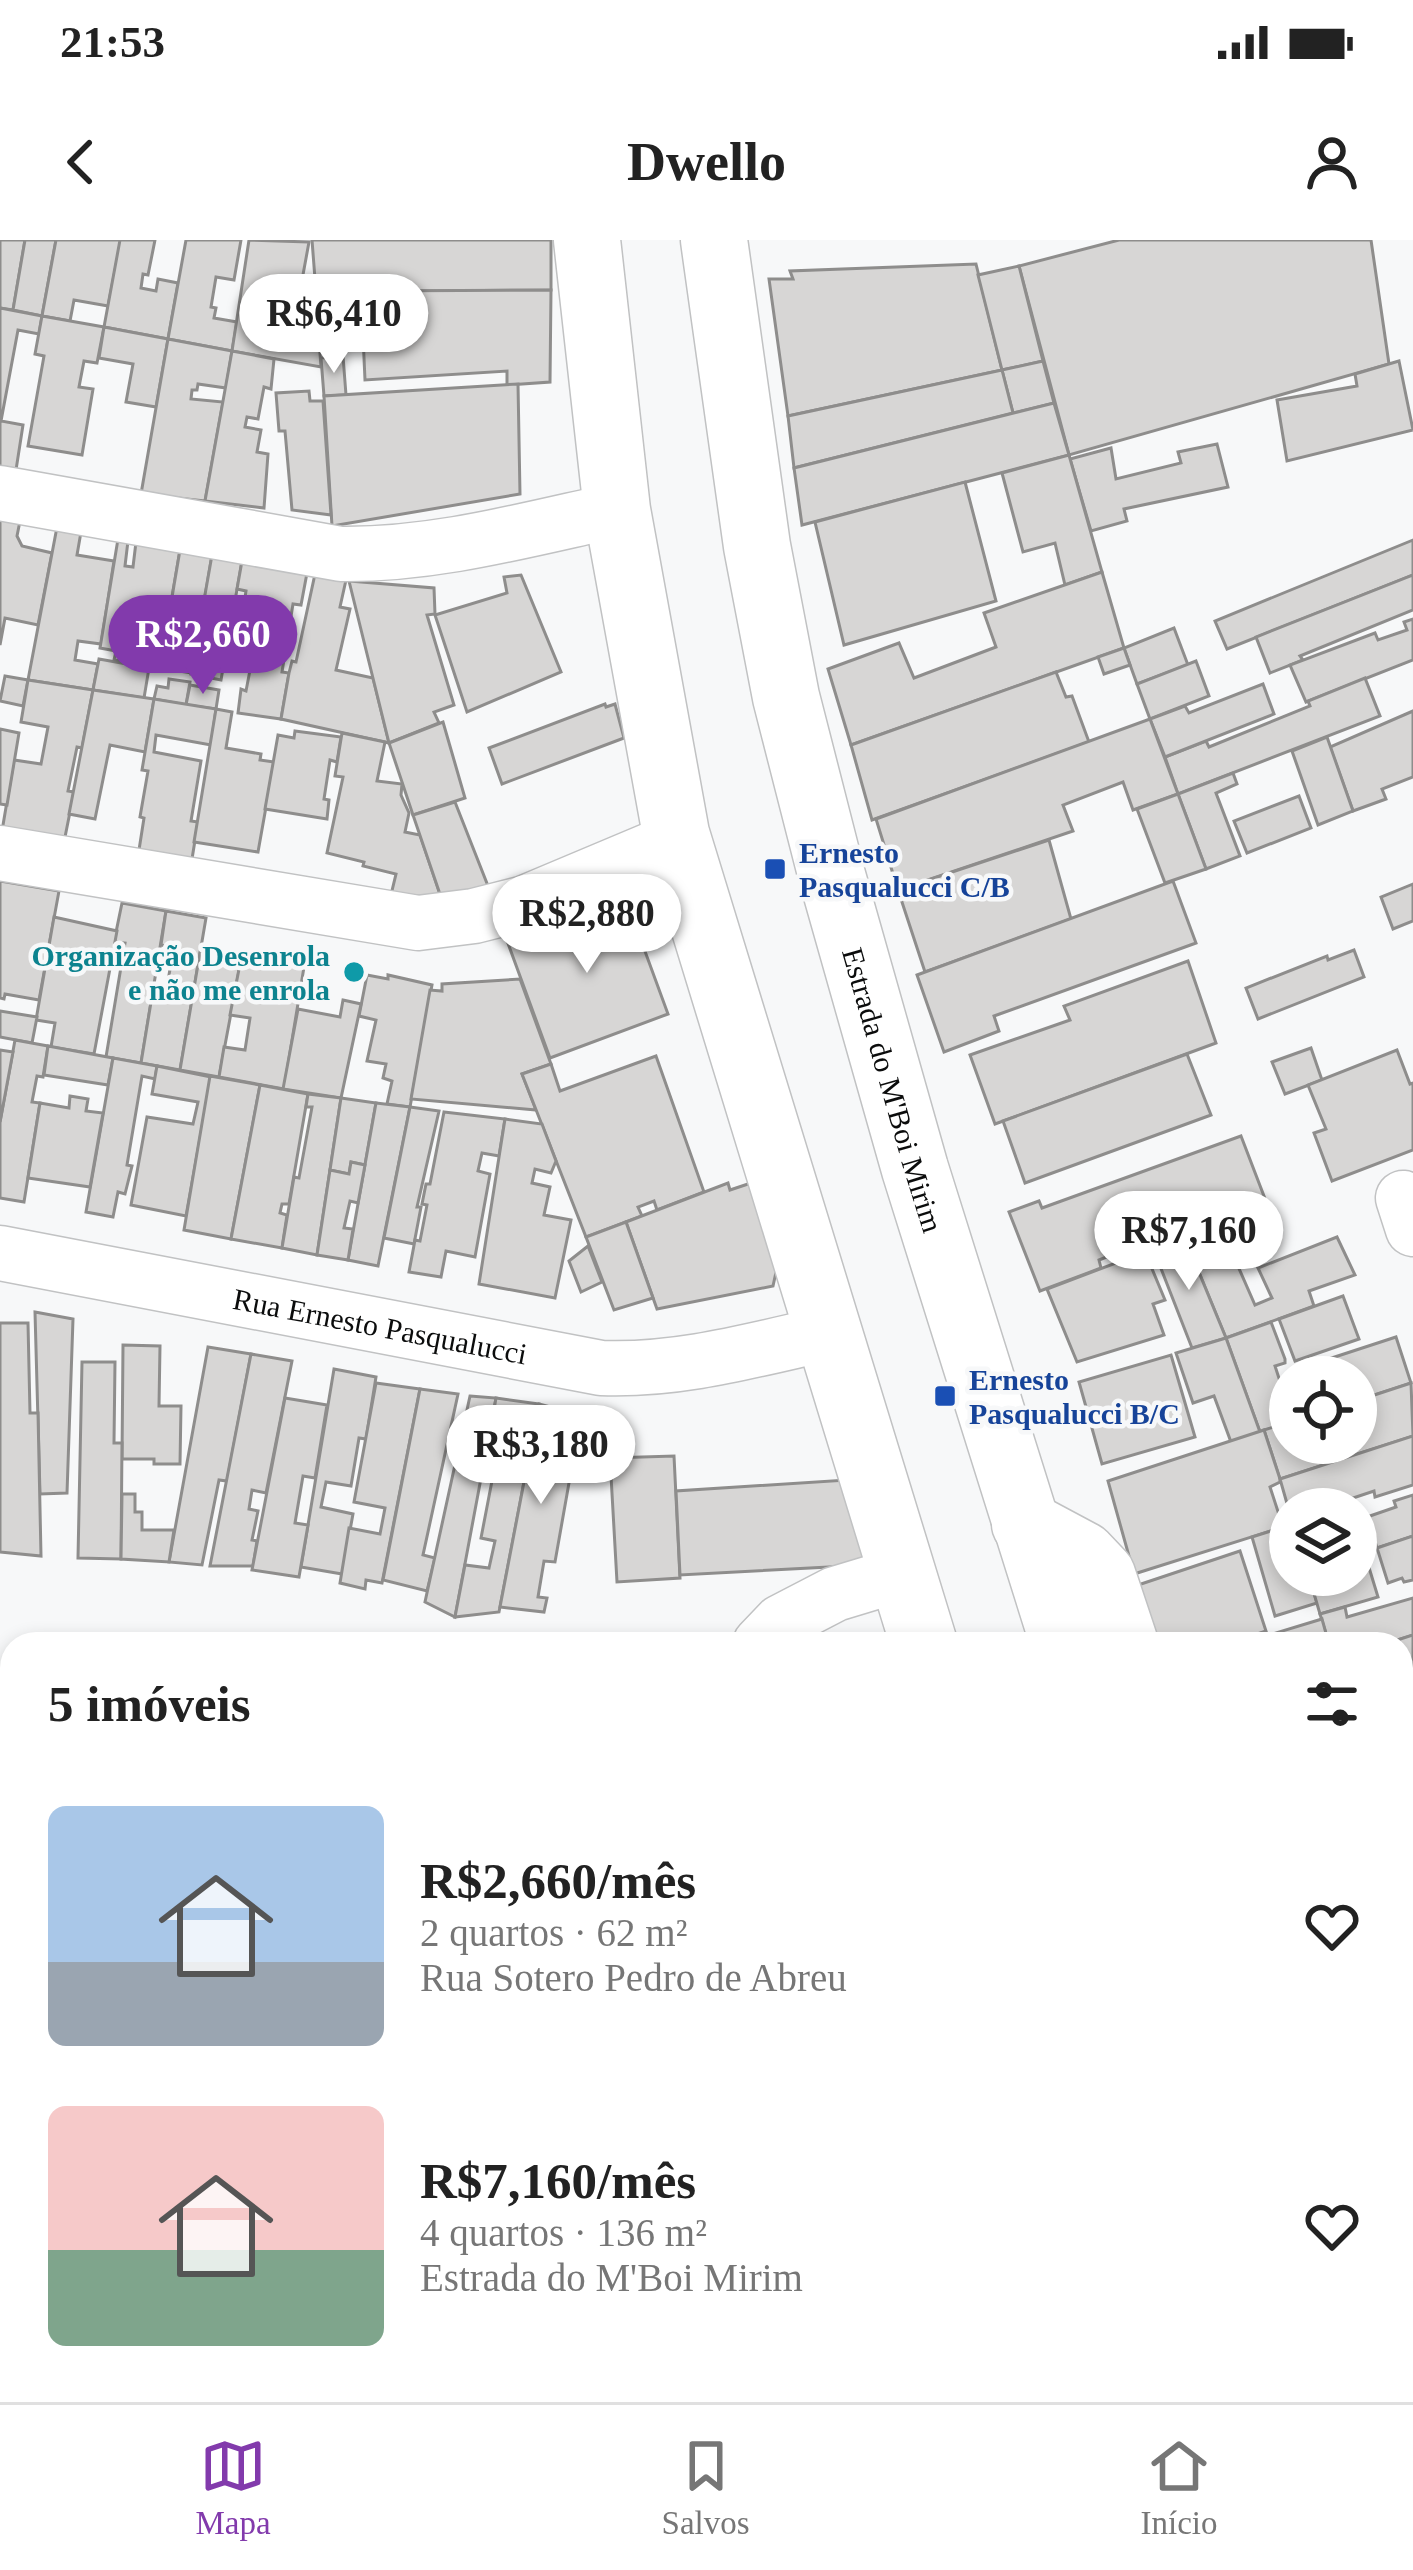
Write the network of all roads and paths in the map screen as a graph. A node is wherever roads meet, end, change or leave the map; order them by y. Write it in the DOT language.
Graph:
graph roads {
  1 [pos="587,240"];
  2 [pos="714,240"];
  3 [pos="0,493"];
  4 [pos="617,510"];
  5 [pos="676,834"];
  6 [pos="0,853"];
  7 [pos="0,1252"];
  8 [pos="829,1333"];
  9 [pos="1025,1524"];
  10 [pos="901,1574"];
  11 [pos="771,1632"];
  12 [pos="920,1632"];
  13 [pos="1060,1632"];
  14 [pos="1121,1632"];
  1 -- 4 [label="main road"];
  2 -- 9 [label="main road, Estrada do M'Boi Mirim"];
  3 -- 4 [label="street"];
  4 -- 5 [label="main road"];
  5 -- 6 [label="street"];
  5 -- 8 [label="main road"];
  7 -- 8 [label="street, Rua Ernesto Pasqualucci"];
  8 -- 10 [label="main road"];
  9 -- 13 [label="main road, Estrada do M'Boi Mirim"];
  9 -- 14 [label="main road"];
  10 -- 11 [label="street"];
  10 -- 12 [label="main road"];
}
